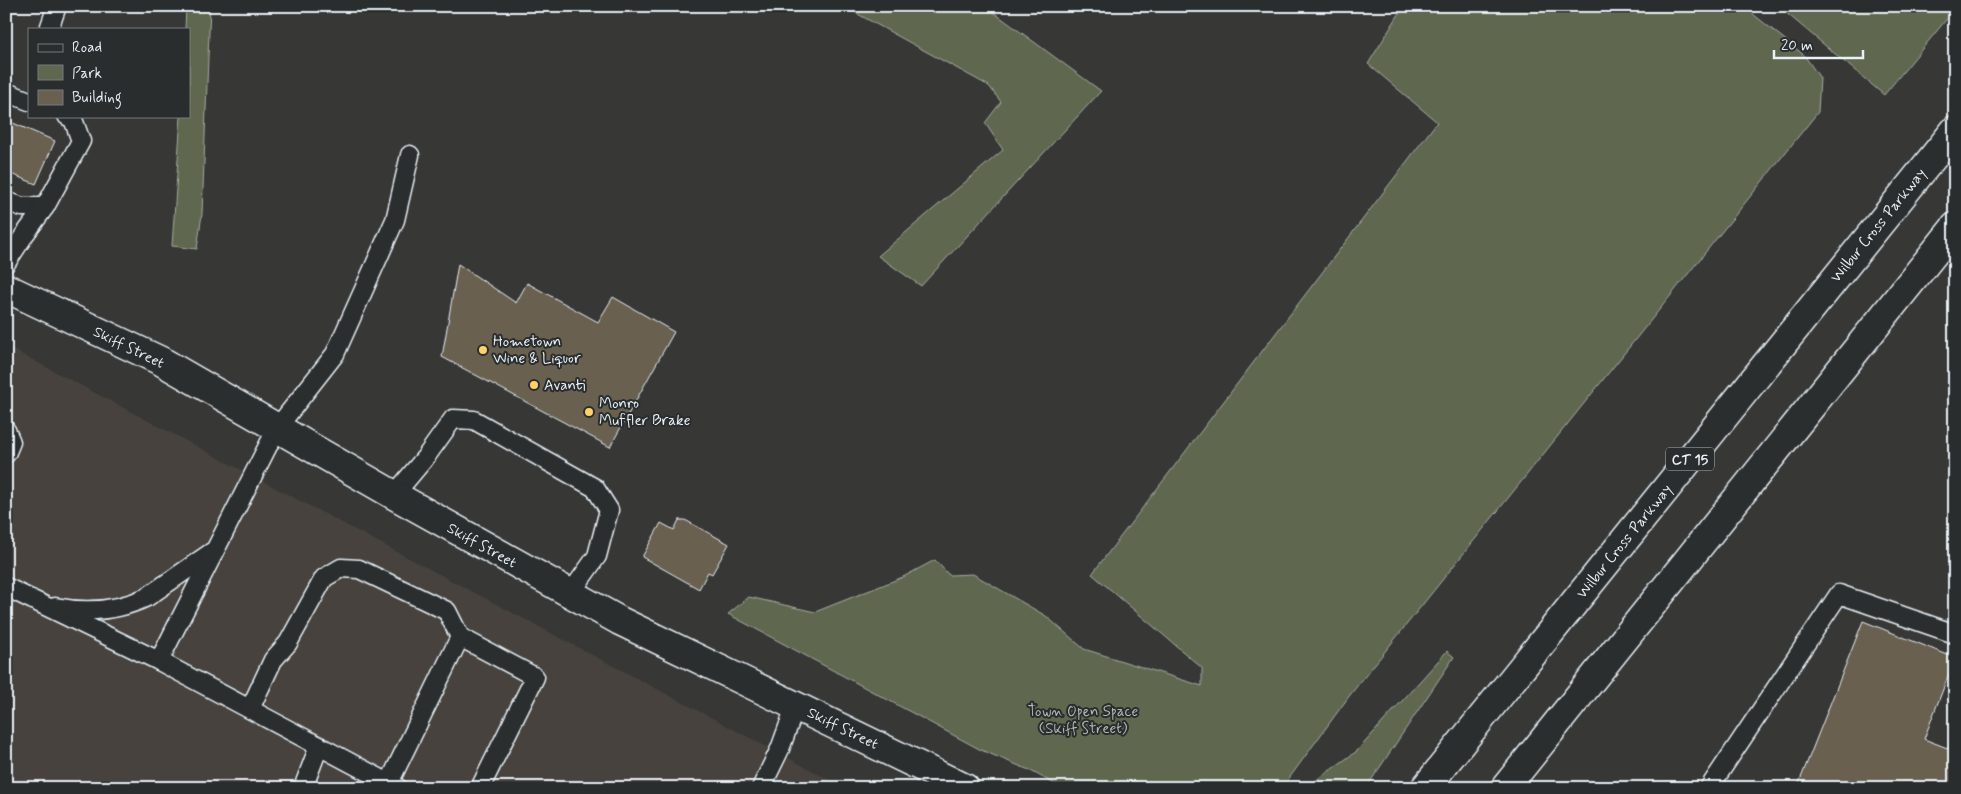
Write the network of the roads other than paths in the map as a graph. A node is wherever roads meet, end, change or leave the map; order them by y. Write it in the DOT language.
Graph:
graph roads {
  1 [pos="56,6"];
  2 [pos="49,28"];
  3 [pos="6,92"];
  4 [pos="28,98"];
  5 [pos="71,118"];
  6 [pos="1955,130"];
  7 [pos="410,155"];
  8 [pos="6,201"];
  9 [pos="45,207"];
  10 [pos="1955,227"];
  11 [pos="6,263"];
  12 [pos="6,288"];
  13 [pos="278,428"];
  14 [pos="6,430"];
  15 [pos="6,454"];
  16 [pos="394,495"];
  17 [pos="215,550"];
  18 [pos="6,587"];
  19 [pos="570,594"];
  20 [pos="40,604"];
  21 [pos="1955,634"];
  22 [pos="460,637"];
  23 [pos="159,662"];
  24 [pos="796,705"];
  25 [pos="250,709"];
  26 [pos="319,746"];
  27 [pos="394,785"];
  28 [pos="303,788"];
  29 [pos="480,788"];
  30 [pos="761,788"];
  31 [pos="965,788"];
  32 [pos="1425,788"];
  33 [pos="1505,788"];
  34 [pos="1709,788"];
  1 -- 2 [label="lane"];
  3 -- 4 [label="lane"];
  5 -- 9 [label="lane"];
  6 -- 32 [label="main road, Wilbur Cross Parkway / CT 15"];
  7 -- 13 [label="lane"];
  8 -- 9 [label="lane"];
  9 -- 11 [label="lane"];
  10 -- 33 [label="main road"];
  12 -- 13 [label="main road, Skiff Street"];
  13 -- 16 [label="main road, Skiff Street"];
  13 -- 17 [label="lane"];
  14 -- 15 [label="lane"];
  16 -- 19 [label="main road, Skiff Street"];
  16 -- 19 [label="lane"];
  17 -- 20 [label="lane"];
  17 -- 23 [label="lane"];
  18 -- 20 [label="lane"];
  19 -- 24 [label="main road, Skiff Street"];
  20 -- 23 [label="lane"];
  21 -- 34 [label="lane"];
  22 -- 25 [label="lane"];
  22 -- 27 [label="lane"];
  22 -- 29 [label="lane"];
  23 -- 25 [label="lane"];
  24 -- 30 [label="lane"];
  24 -- 31 [label="main road, Skiff Street"];
  25 -- 26 [label="lane"];
  26 -- 27 [label="lane"];
  26 -- 28 [label="lane"];
}
